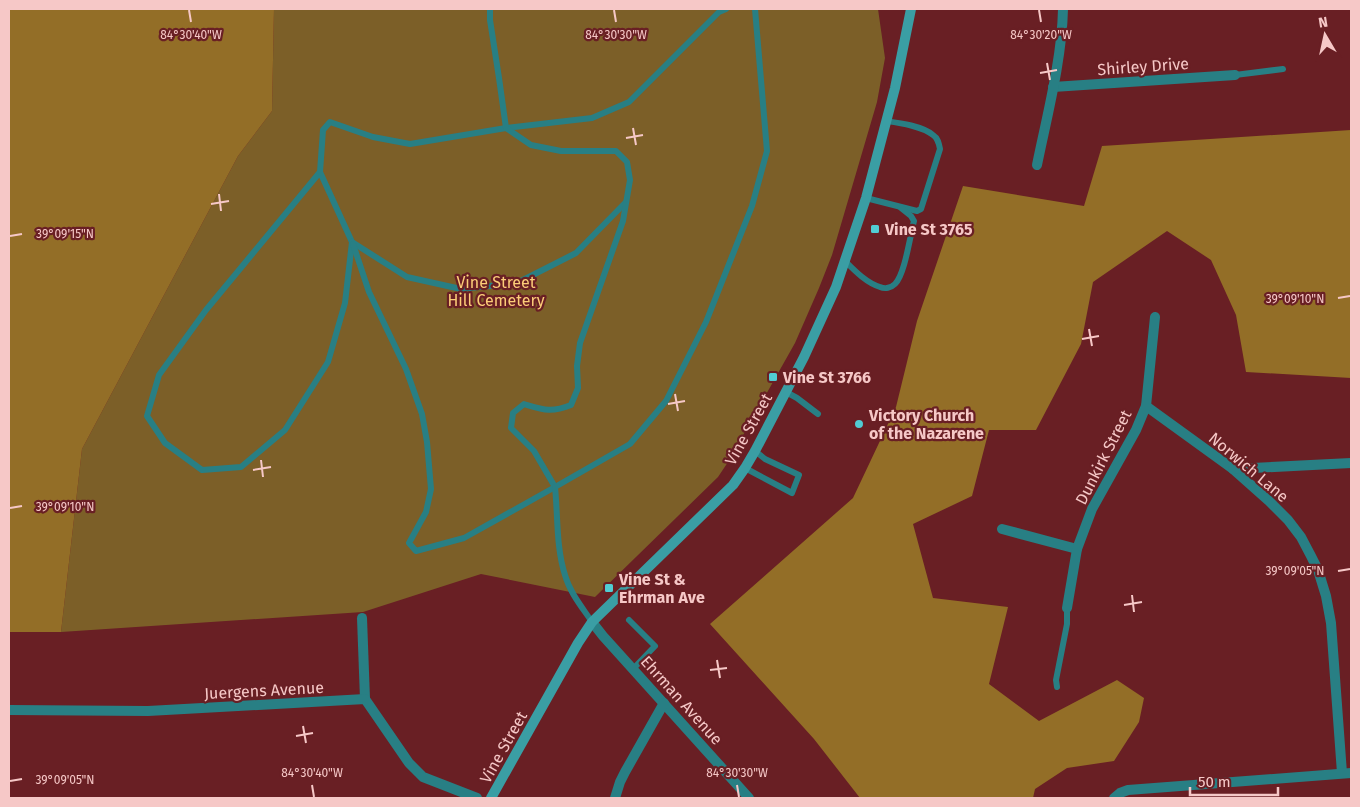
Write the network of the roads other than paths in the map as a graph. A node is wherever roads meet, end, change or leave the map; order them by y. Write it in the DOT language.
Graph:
graph roads {
  1 [pos="490,9"];
  2 [pos="726,9"];
  3 [pos="755,9"];
  4 [pos="911,9"];
  5 [pos="1063,9"];
  6 [pos="1283,69"];
  7 [pos="1235,76"];
  8 [pos="1053,87"];
  9 [pos="886,121"];
  10 [pos="506,128"];
  11 [pos="1037,166"];
  12 [pos="320,172"];
  13 [pos="866,198"];
  14 [pos="626,202"];
  15 [pos="898,206"];
  16 [pos="352,242"];
  17 [pos="846,262"];
  18 [pos="1155,317"];
  19 [pos="786,392"];
  20 [pos="1146,406"];
  21 [pos="818,414"];
  22 [pos="755,451"];
  23 [pos="1351,462"];
  24 [pos="745,468"];
  25 [pos="1233,469"];
  26 [pos="555,487"];
  27 [pos="1002,529"];
  28 [pos="1077,549"];
  29 [pos="1067,608"];
  30 [pos="362,618"];
  31 [pos="629,620"];
  32 [pos="592,622"];
  33 [pos="633,668"];
  34 [pos="1057,687"];
  35 [pos="366,699"];
  36 [pos="664,703"];
  37 [pos="9,710"];
  38 [pos="1347,773"];
  39 [pos="1117,796"];
  40 [pos="477,798"];
  41 [pos="491,798"];
  42 [pos="615,798"];
  43 [pos="749,798"];
  1 -- 10 [label="lane"];
  2 -- 10 [label="lane"];
  3 -- 26 [label="lane"];
  4 -- 9 [label="main road, Vine Street"];
  5 -- 8 [label="street"];
  6 -- 7 [label="lane"];
  7 -- 8 [label="street, Shirley Drive"];
  8 -- 11 [label="street"];
  9 -- 13 [label="main road, Vine Street"];
  9 -- 15 [label="lane"];
  10 -- 12 [label="lane"];
  10 -- 14 [label="lane"];
  12 -- 16 [label="lane"];
  12 -- 16 [label="lane"];
  13 -- 15 [label="lane"];
  13 -- 17 [label="main road, Vine Street"];
  14 -- 16 [label="lane"];
  14 -- 26 [label="lane"];
  15 -- 17 [label="lane"];
  16 -- 26 [label="lane"];
  17 -- 19 [label="main road, Vine Street"];
  18 -- 20 [label="street, Dunkirk Street"];
  19 -- 21 [label="lane"];
  19 -- 22 [label="main road, Vine Street"];
  20 -- 25 [label="street, Norwich Lane"];
  20 -- 28 [label="street, Dunkirk Street"];
  22 -- 24 [label="main road, Vine Street"];
  22 -- 24 [label="lane"];
  23 -- 25 [label="street"];
  24 -- 32 [label="main road, Vine Street"];
  25 -- 38 [label="street, Norwich Lane"];
  26 -- 32 [label="lane"];
  27 -- 28 [label="street"];
  28 -- 29 [label="street, Dunkirk Street"];
  29 -- 34 [label="lane"];
  30 -- 35 [label="street"];
  31 -- 33 [label="lane"];
  32 -- 33 [label="street, Ehrman Avenue"];
  32 -- 41 [label="main road, Vine Street"];
  33 -- 36 [label="street, Ehrman Avenue"];
  35 -- 37 [label="street, Juergens Avenue"];
  35 -- 40 [label="street"];
  36 -- 42 [label="street"];
  36 -- 43 [label="street, Ehrman Avenue"];
  38 -- 39 [label="street"];
}
